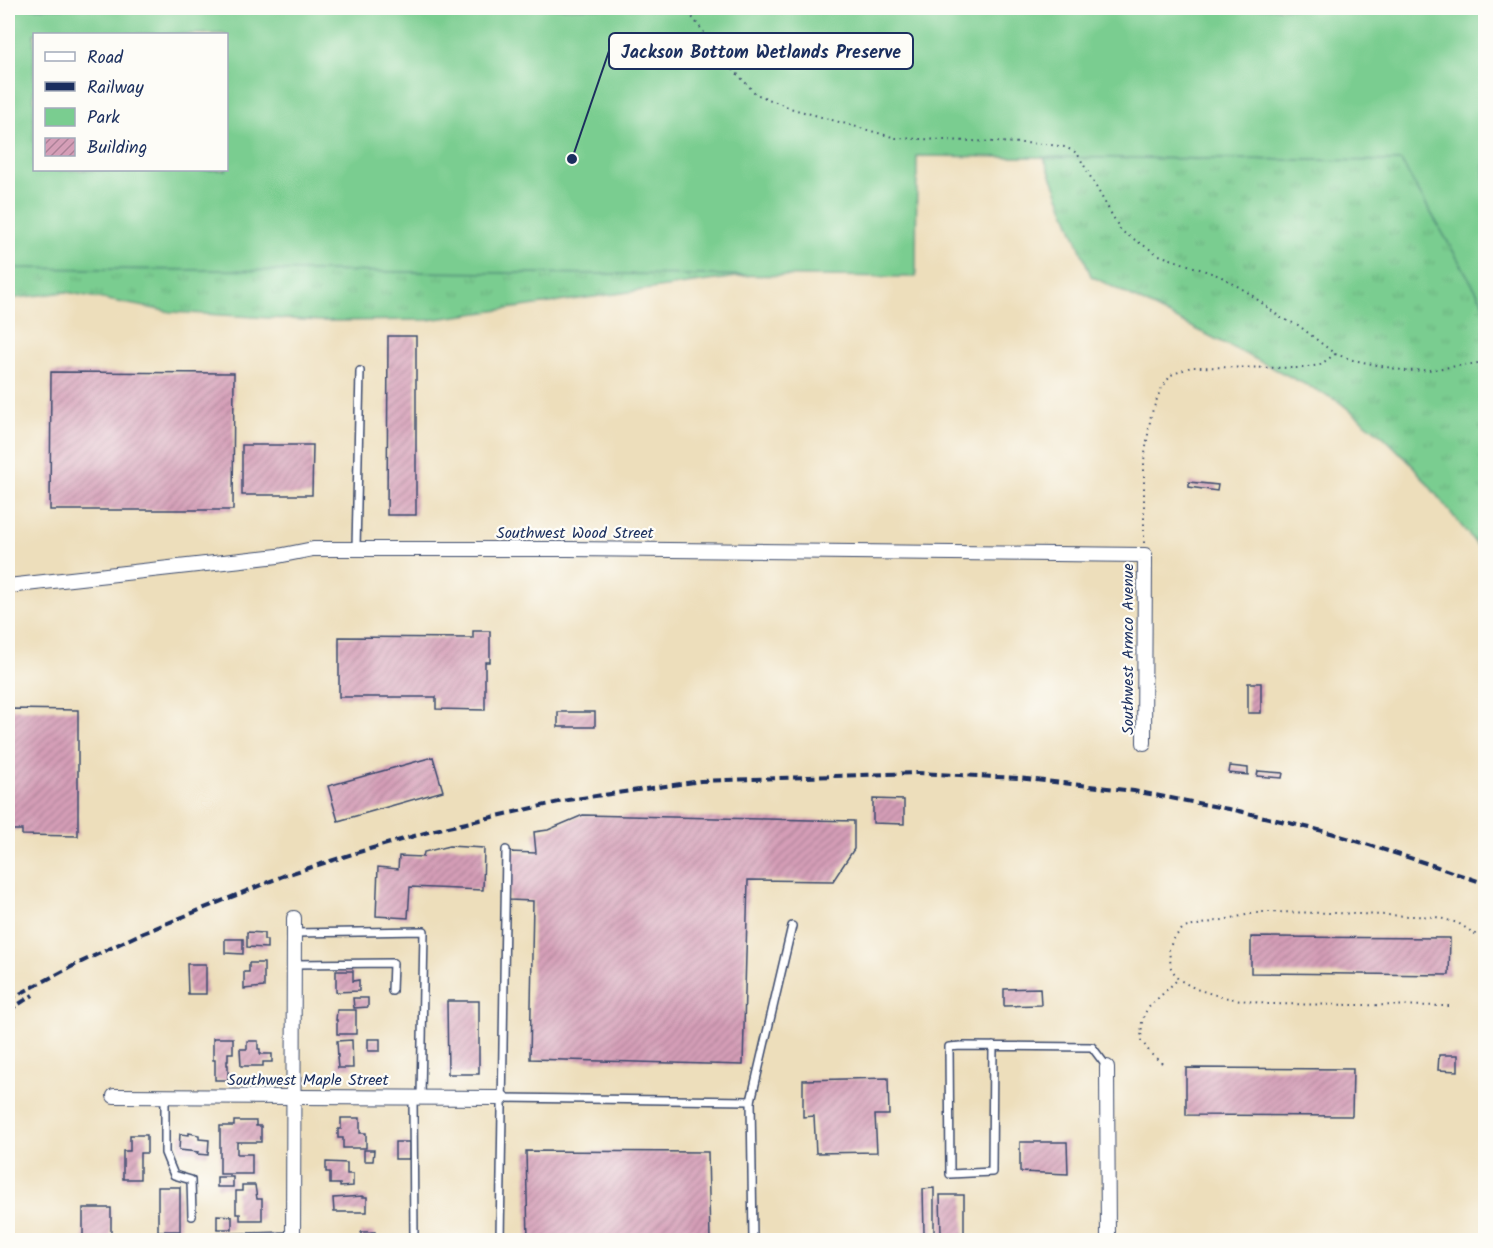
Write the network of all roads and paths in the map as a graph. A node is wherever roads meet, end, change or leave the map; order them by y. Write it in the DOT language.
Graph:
graph roads {
  1 [pos="685,8"];
  2 [pos="1335,354"];
  3 [pos="1485,362"];
  4 [pos="360,371"];
  5 [pos="357,548"];
  6 [pos="1144,555"];
  7 [pos="8,586"];
  8 [pos="1144,743"];
  9 [pos="506,850"];
  10 [pos="294,918"];
  11 [pos="792,926"];
  12 [pos="294,933"];
  13 [pos="1485,941"];
  14 [pos="294,964"];
  15 [pos="1178,979"];
  16 [pos="392,991"];
  17 [pos="1449,1006"];
  18 [pos="993,1046"];
  19 [pos="1162,1063"];
  20 [pos="1107,1067"];
  21 [pos="114,1096"];
  22 [pos="165,1096"];
  23 [pos="294,1096"];
  24 [pos="417,1097"];
  25 [pos="502,1098"];
  26 [pos="751,1101"];
  27 [pos="192,1216"];
  28 [pos="216,1238"];
  29 [pos="293,1238"];
  30 [pos="414,1240"];
  31 [pos="501,1240"];
  32 [pos="753,1240"];
  33 [pos="1108,1240"];
  1 -- 2 [label="path"];
  2 -- 3 [label="path"];
  2 -- 6 [label="path"];
  4 -- 5 [label="lane"];
  5 -- 6 [label="street, Southwest Wood Street"];
  5 -- 7 [label="street, Southwest Wood Street"];
  6 -- 8 [label="street, Southwest Armco Avenue"];
  9 -- 25 [label="lane"];
  10 -- 12 [label="street"];
  11 -- 26 [label="lane"];
  12 -- 14 [label="street"];
  12 -- 24 [label="lane"];
  13 -- 15 [label="path"];
  14 -- 16 [label="lane"];
  14 -- 23 [label="street"];
  15 -- 17 [label="path"];
  15 -- 19 [label="path"];
  18 -- 18 [label="lane"];
  18 -- 20 [label="lane"];
  20 -- 33 [label="street"];
  21 -- 22 [label="street, Southwest Maple Street"];
  22 -- 23 [label="street, Southwest Maple Street"];
  22 -- 27 [label="lane"];
  23 -- 24 [label="street, Southwest Maple Street"];
  23 -- 29 [label="street"];
  24 -- 25 [label="street, Southwest Maple Street"];
  24 -- 30 [label="lane"];
  25 -- 26 [label="lane"];
  25 -- 31 [label="lane"];
  26 -- 32 [label="lane"];
  28 -- 29 [label="lane"];
}
